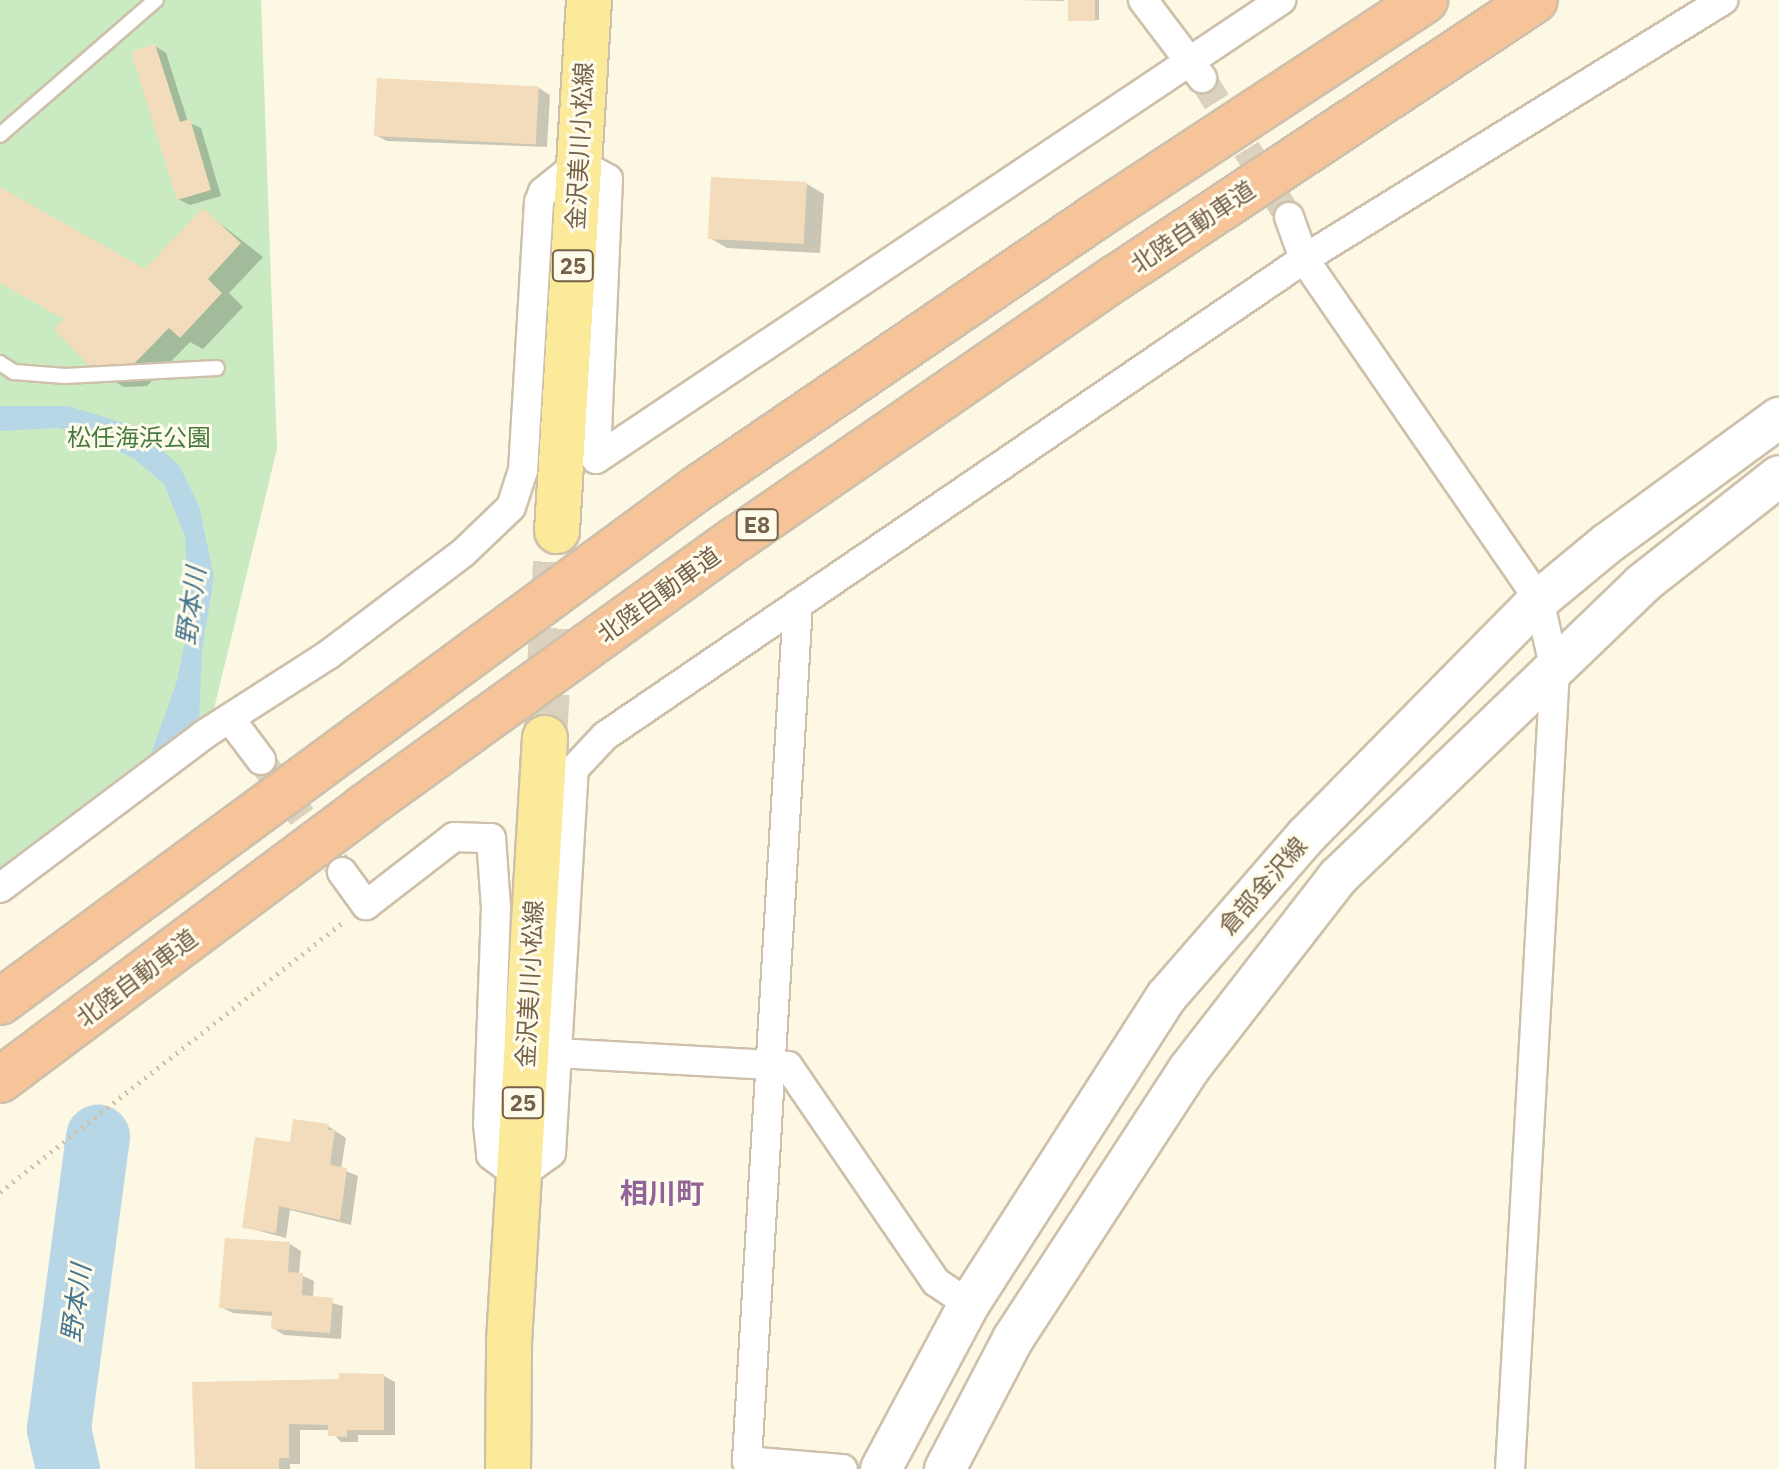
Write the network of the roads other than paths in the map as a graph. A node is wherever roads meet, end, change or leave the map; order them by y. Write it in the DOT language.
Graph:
graph roads {
  1 [pos="156,0"];
  2 [pos="589,0"];
  3 [pos="1143,0"];
  4 [pos="1281,0"];
  5 [pos="1425,0"];
  6 [pos="1535,0"];
  7 [pos="1723,0"];
  8 [pos="1195,69"];
  9 [pos="0,135"];
  10 [pos="579,163"];
  11 [pos="1289,217"];
  12 [pos="1304,259"];
  13 [pos="0,363"];
  14 [pos="217,368"];
  15 [pos="1779,418"];
  16 [pos="1779,476"];
  17 [pos="557,531"];
  18 [pos="1539,600"];
  19 [pos="798,604"];
  20 [pos="1555,670"];
  21 [pos="231,720"];
  22 [pos="545,738"];
  23 [pos="261,760"];
  24 [pos="342,872"];
  25 [pos="0,888"];
  26 [pos="0,1002"];
  27 [pos="557,1053"];
  28 [pos="771,1065"];
  29 [pos="0,1080"];
  30 [pos="519,1176"];
  31 [pos="969,1304"];
  32 [pos="508,1469"];
  33 [pos="843,1469"];
  34 [pos="881,1469"];
  35 [pos="945,1469"];
  36 [pos="1510,1469"];
  1 -- 9 [label="lane"];
  2 -- 10 [label="main road, 金沢美川小松線 / 25"];
  3 -- 8 [label="street"];
  4 -- 8 [label="street"];
  5 -- 26 [label="highway"];
  6 -- 29 [label="highway, 北陸自動車道 / E8"];
  7 -- 12 [label="street"];
  8 -- 10 [label="street"];
  10 -- 17 [label="main road, 金沢美川小松線 / 25"];
  10 -- 21 [label="street"];
  11 -- 12 [label="street"];
  12 -- 18 [label="street"];
  12 -- 19 [label="street"];
  13 -- 14 [label="lane"];
  15 -- 18 [label="main road, 倉部金沢線"];
  16 -- 20 [label="main road"];
  18 -- 20 [label="street"];
  18 -- 31 [label="main road, 倉部金沢線"];
  19 -- 27 [label="street"];
  19 -- 28 [label="street"];
  20 -- 35 [label="main road"];
  20 -- 36 [label="street"];
  21 -- 23 [label="street"];
  21 -- 25 [label="street"];
  22 -- 30 [label="main road, 金沢美川小松線 / 25"];
  24 -- 30 [label="street"];
  27 -- 28 [label="street"];
  27 -- 30 [label="street"];
  28 -- 31 [label="street"];
  28 -- 33 [label="street"];
  30 -- 32 [label="main road, 金沢美川小松線 / 25"];
  31 -- 34 [label="main road, 倉部金沢線"];
}
